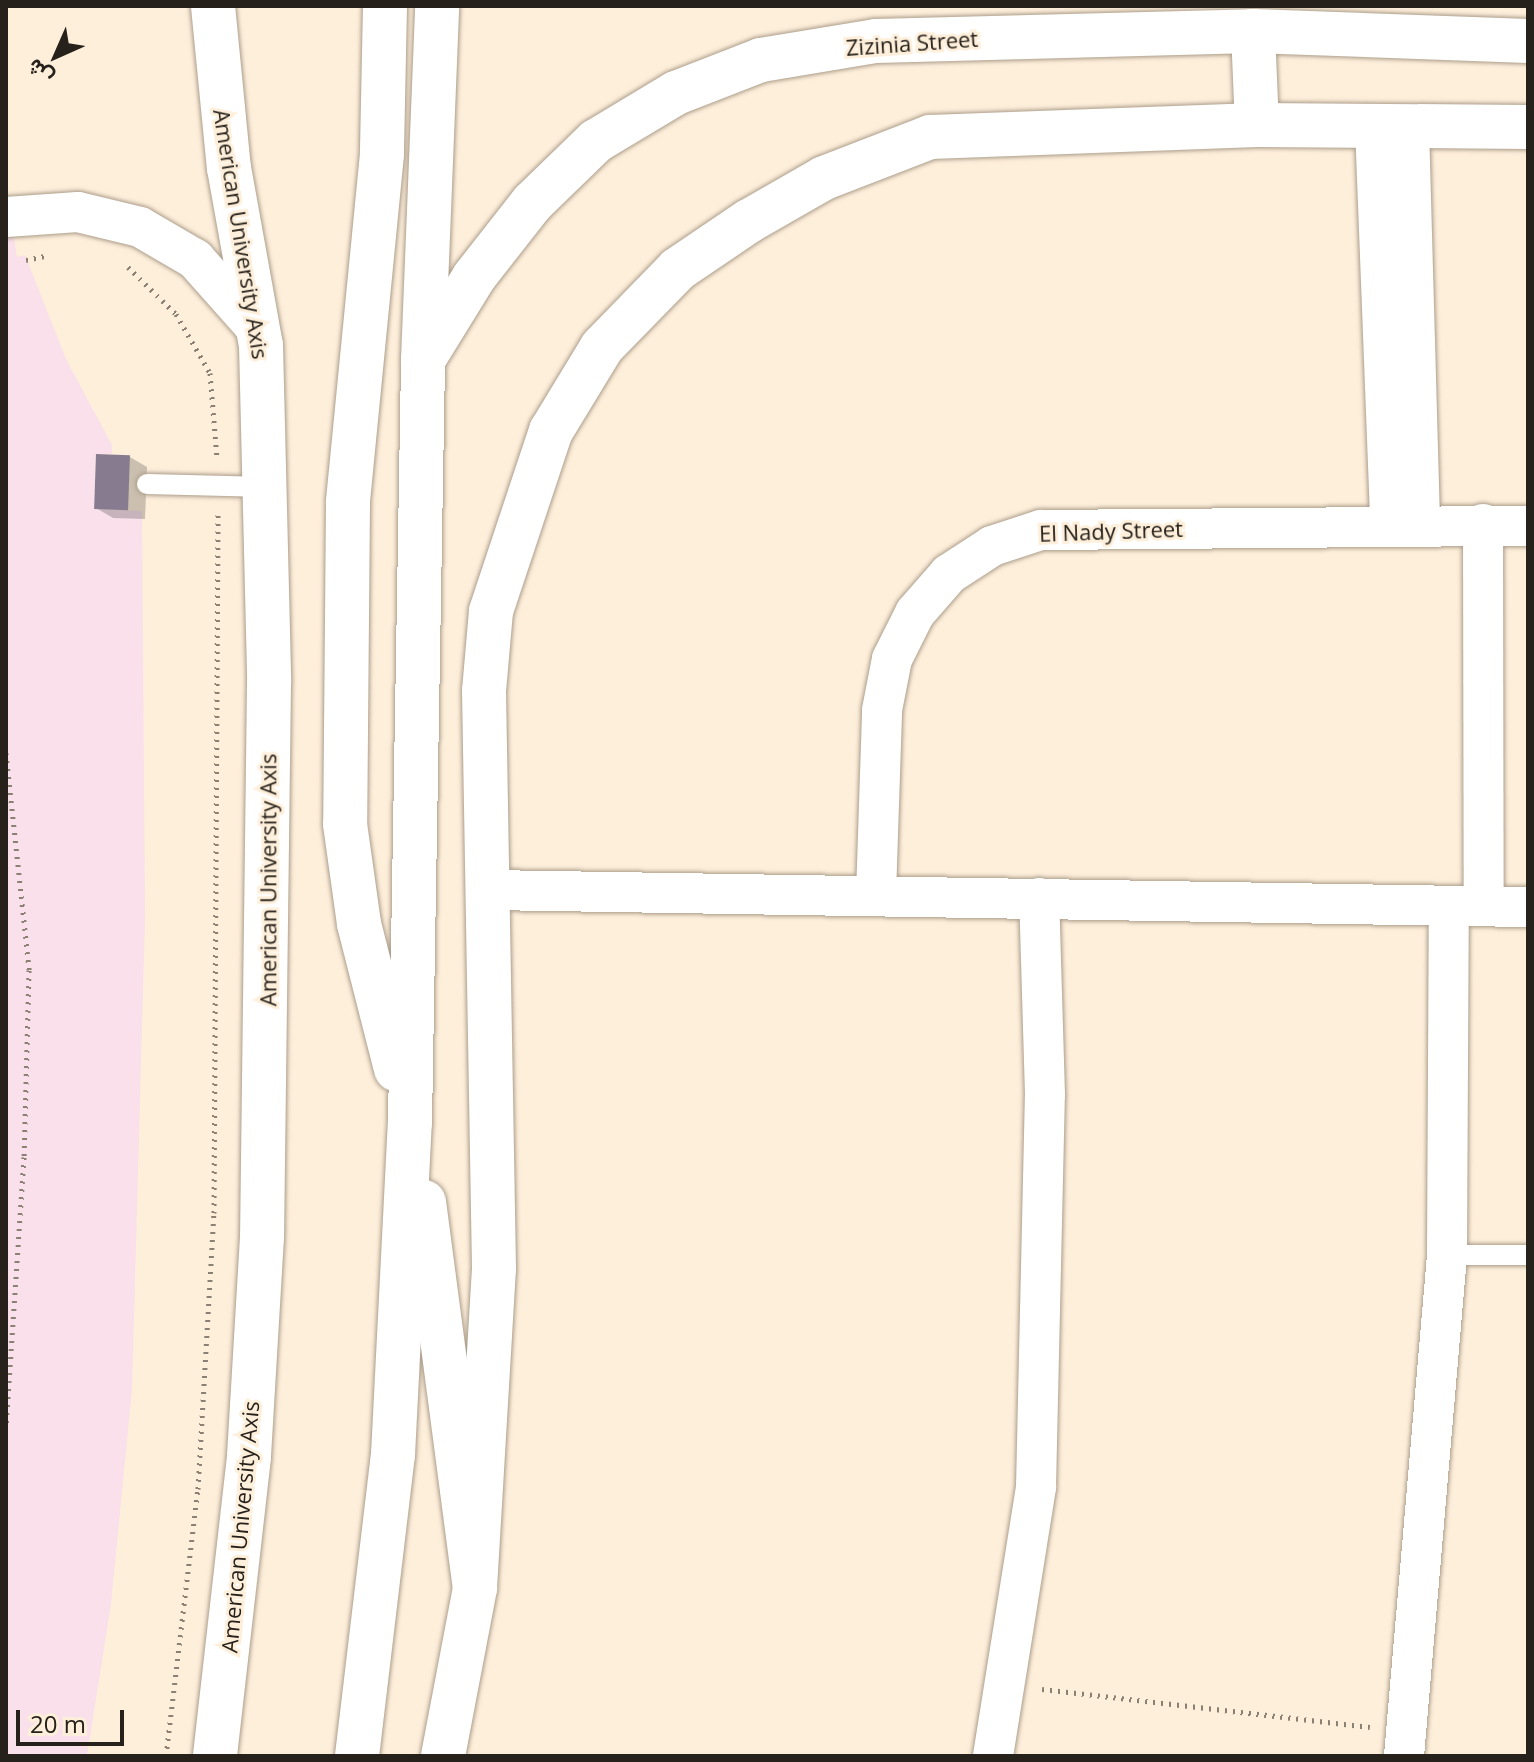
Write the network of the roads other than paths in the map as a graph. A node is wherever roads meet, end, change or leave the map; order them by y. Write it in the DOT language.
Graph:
graph roads {
  1 [pos="213,6"];
  2 [pos="385,6"];
  3 [pos="437,6"];
  4 [pos="876,24"];
  5 [pos="1253,31"];
  6 [pos="1528,41"];
  7 [pos="1257,125"];
  8 [pos="1392,127"];
  9 [pos="1528,127"];
  10 [pos="6,217"];
  11 [pos="259,331"];
  12 [pos="423,360"];
  13 [pos="147,484"];
  14 [pos="267,487"];
  15 [pos="1483,524"];
  16 [pos="1405,525"];
  17 [pos="1528,526"];
  18 [pos="489,890"];
  19 [pos="876,895"];
  20 [pos="1039,898"];
  21 [pos="1466,906"];
  22 [pos="1528,907"];
  23 [pos="410,1123"];
  24 [pos="1447,1255"];
  25 [pos="1528,1255"];
  26 [pos="475,1588"];
  27 [pos="1405,1744"];
  28 [pos="215,1756"];
  29 [pos="357,1756"];
  30 [pos="443,1756"];
  31 [pos="993,1756"];
  1 -- 11 [label="main road, American University Axis"];
  2 -- 23 [label="main road"];
  3 -- 12 [label="main road"];
  4 -- 5 [label="main road, Zizinia Street"];
  4 -- 12 [label="main road, Zizinia Street"];
  5 -- 6 [label="main road, Zizinia Street"];
  5 -- 7 [label="main road"];
  7 -- 8 [label="main road"];
  7 -- 18 [label="main road"];
  8 -- 9 [label="main road"];
  8 -- 16 [label="street"];
  10 -- 11 [label="street"];
  11 -- 14 [label="main road, American University Axis"];
  12 -- 23 [label="main road"];
  13 -- 14 [label="lane"];
  14 -- 28 [label="main road, American University Axis"];
  15 -- 16 [label="street, El Nady Street"];
  15 -- 17 [label="street, El Nady Street"];
  15 -- 21 [label="street"];
  16 -- 19 [label="street, El Nady Street"];
  18 -- 19 [label="street"];
  18 -- 26 [label="main road"];
  19 -- 20 [label="street"];
  20 -- 21 [label="street"];
  20 -- 31 [label="street"];
  21 -- 22 [label="street"];
  21 -- 24 [label="street"];
  23 -- 26 [label="main road"];
  23 -- 29 [label="main road"];
  24 -- 25 [label="lane"];
  24 -- 27 [label="street"];
  26 -- 30 [label="main road"];
}
